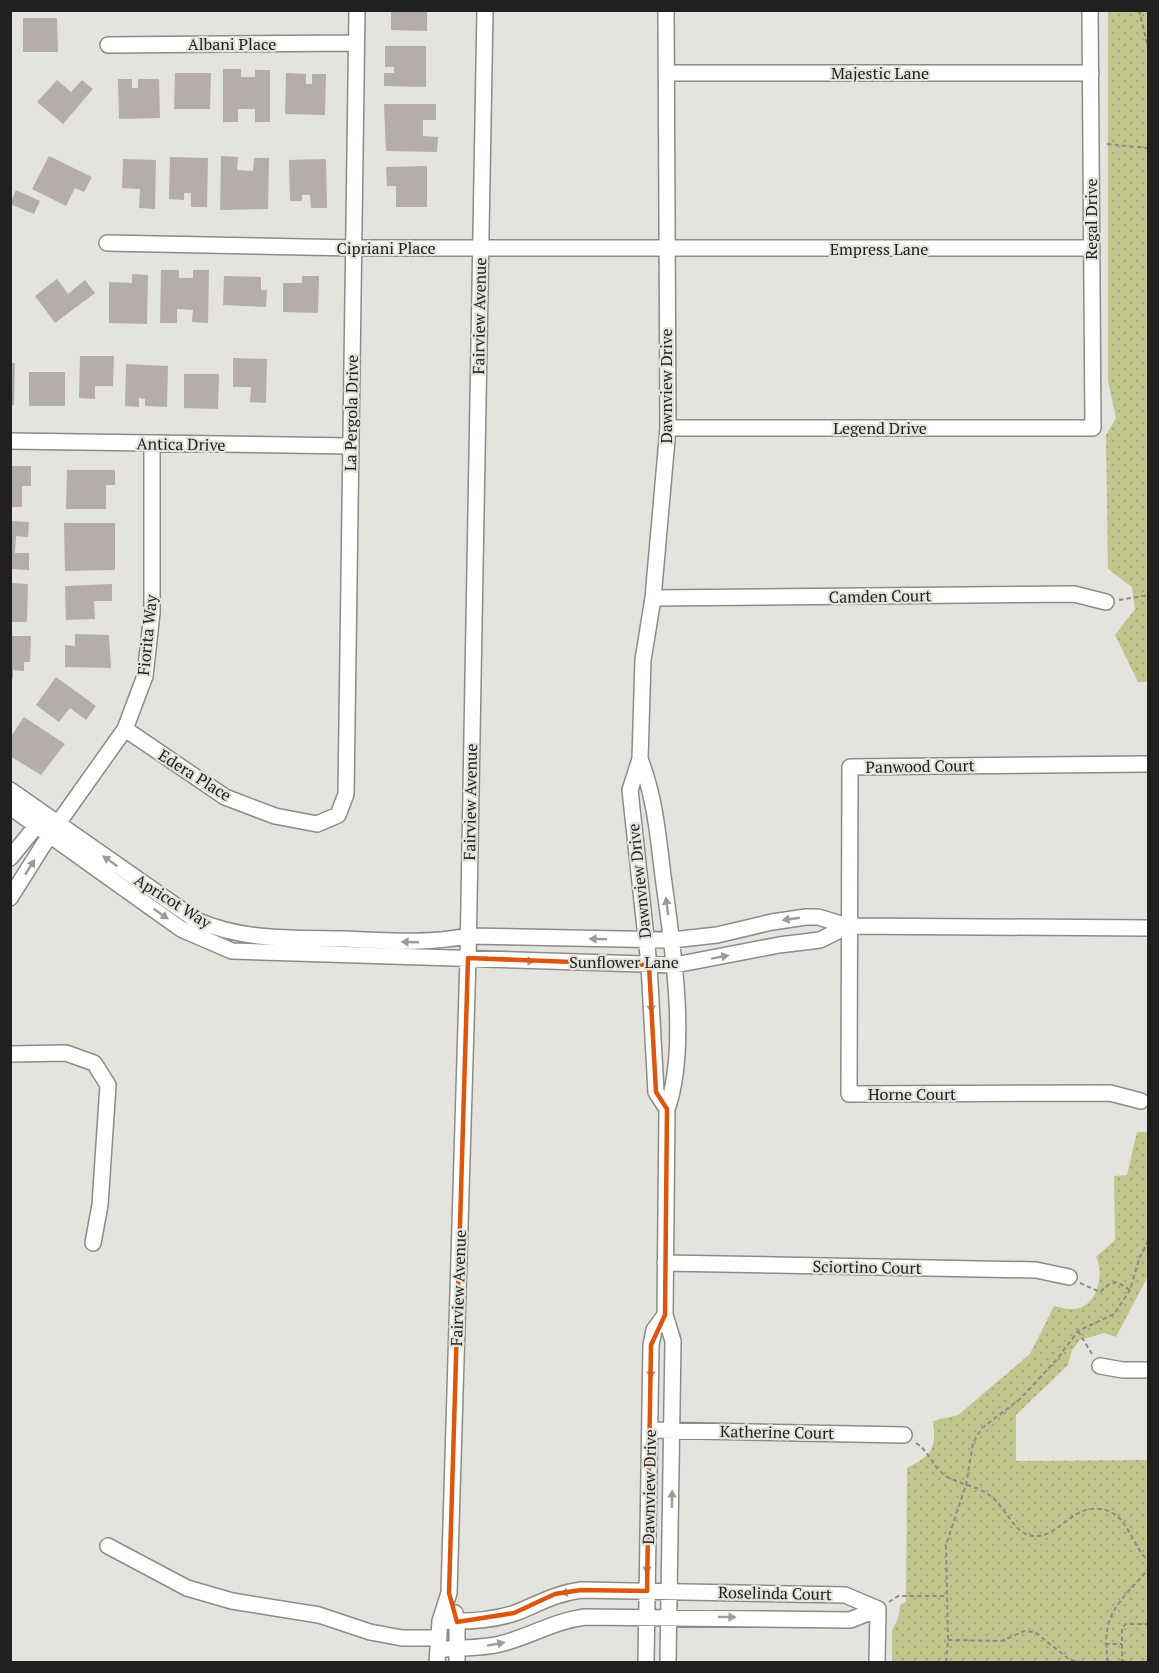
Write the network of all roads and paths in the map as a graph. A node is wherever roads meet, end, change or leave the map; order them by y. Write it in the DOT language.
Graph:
graph roads {
  1 [pos="357,10"];
  2 [pos="485,10"];
  3 [pos="666,10"];
  4 [pos="1090,10"];
  5 [pos="1139,10"];
  6 [pos="356,44"];
  7 [pos="108,45"];
  8 [pos="1149,47"];
  9 [pos="668,72"];
  10 [pos="1091,73"];
  11 [pos="1091,143"];
  12 [pos="1149,148"];
  13 [pos="107,243"];
  14 [pos="354,248"];
  15 [pos="481,248"];
  16 [pos="1091,248"];
  17 [pos="666,249"];
  18 [pos="668,428"];
  19 [pos="1093,428"];
  20 [pos="10,441"];
  21 [pos="152,443"];
  22 [pos="351,446"];
  23 [pos="1149,595"];
  24 [pos="653,598"];
  25 [pos="1106,602"];
  26 [pos="124,729"];
  27 [pos="640,759"];
  28 [pos="1149,764"];
  29 [pos="10,790"];
  30 [pos="10,807"];
  31 [pos="338,815"];
  32 [pos="37,825"];
  33 [pos="53,830"];
  34 [pos="10,858"];
  35 [pos="10,898"];
  36 [pos="848,926"];
  37 [pos="1149,928"];
  38 [pos="468,936"];
  39 [pos="645,940"];
  40 [pos="672,940"];
  41 [pos="468,958"];
  42 [pos="649,965"];
  43 [pos="675,965"];
  44 [pos="10,1054"];
  45 [pos="1141,1101"];
  46 [pos="667,1109"];
  47 [pos="1149,1241"];
  48 [pos="93,1243"];
  49 [pos="665,1263"];
  50 [pos="1069,1277"];
  51 [pos="1130,1290"];
  52 [pos="665,1315"];
  53 [pos="1078,1331"];
  54 [pos="1100,1366"];
  55 [pos="1149,1370"];
  56 [pos="650,1430"];
  57 [pos="673,1430"];
  58 [pos="904,1435"];
  59 [pos="966,1485"];
  60 [pos="108,1546"];
  61 [pos="1149,1561"];
  62 [pos="1149,1569"];
  63 [pos="646,1591"];
  64 [pos="669,1591"];
  65 [pos="449,1593"];
  66 [pos="947,1596"];
  67 [pos="878,1609"];
  68 [pos="646,1616"];
  69 [pos="669,1616"];
  70 [pos="440,1621"];
  71 [pos="457,1622"];
  72 [pos="1149,1624"];
  73 [pos="948,1640"];
  74 [pos="1105,1644"];
  75 [pos="1122,1644"];
  76 [pos="438,1650"];
  77 [pos="457,1655"];
  78 [pos="646,1662"];
  79 [pos="668,1662"];
  80 [pos="877,1662"];
  81 [pos="946,1662"];
  82 [pos="1078,1662"];
  83 [pos="1108,1662"];
  84 [pos="1125,1662"];
  1 -- 6 [label="street, La Pergola Drive"];
  2 -- 15 [label="street, Fairview Avenue"];
  3 -- 9 [label="street, Dawnview Drive"];
  4 -- 10 [label="street, Regal Drive"];
  5 -- 8 [label="path"];
  6 -- 7 [label="street, Albani Place"];
  6 -- 14 [label="street, La Pergola Drive"];
  9 -- 10 [label="street, Majestic Lane"];
  9 -- 17 [label="street, Dawnview Drive"];
  10 -- 11 [label="street, Regal Drive"];
  11 -- 12 [label="path"];
  11 -- 16 [label="street, Regal Drive"];
  13 -- 14 [label="street, Cipriani Place"];
  14 -- 15 [label="street, Cipriani Place"];
  14 -- 22 [label="street, La Pergola Drive"];
  15 -- 17 [label="street, Cipriani Place"];
  15 -- 38 [label="street, Fairview Avenue"];
  16 -- 17 [label="street, Empress Lane"];
  16 -- 19 [label="street, Regal Drive"];
  17 -- 18 [label="street, Dawnview Drive"];
  18 -- 19 [label="street, Legend Drive"];
  18 -- 24 [label="street, Dawnview Drive"];
  20 -- 21 [label="street, Antica Drive"];
  21 -- 22 [label="street, Antica Drive"];
  21 -- 26 [label="street, Fiorita Way"];
  22 -- 31 [label="street, La Pergola Drive"];
  23 -- 25 [label="path"];
  24 -- 25 [label="street, Camden Court"];
  24 -- 27 [label="street, Dawnview Drive"];
  26 -- 31 [label="street, Edera Place"];
  26 -- 33 [label="street, Fiorita Way"];
  27 -- 39 [label="street, Dawnview Drive"];
  40 -- 27 [label="street, Dawnview Drive, one-way"];
  28 -- 36 [label="street, Panwood Court"];
  29 -- 33 [label="street, Apricot Way"];
  30 -- 32 [label="street, Apricot Way"];
  32 -- 33 [label="street, Apricot Way"];
  32 -- 34 [label="street"];
  35 -- 33 [label="street, Fiorita Way, one-way"];
  38 -- 33 [label="street, Apricot Way, one-way"];
  33 -- 41 [label="street, Apricot Way, one-way"];
  36 -- 37 [label="street, Sunflower Lane"];
  36 -- 40 [label="street, Sunflower Lane, one-way"];
  43 -- 36 [label="street, Sunflower Lane, one-way"];
  36 -- 45 [label="street, Horne Court"];
  39 -- 38 [label="street, Sunflower Lane, one-way"];
  38 -- 41 [label="street, Fairview Avenue"];
  39 -- 40 [label="street, Sunflower Lane"];
  39 -- 42 [label="street, Dawnview Drive"];
  40 -- 43 [label="street, Dawnview Drive"];
  41 -- 42 [label="street, Sunflower Lane, one-way"];
  41 -- 65 [label="street, Fairview Avenue"];
  42 -- 43 [label="street, Sunflower Lane"];
  42 -- 46 [label="street, Dawnview Drive, one-way"];
  43 -- 46 [label="street, Dawnview Drive"];
  44 -- 48 [label="street"];
  46 -- 49 [label="street, Dawnview Drive"];
  47 -- 51 [label="path"];
  49 -- 50 [label="street, Sciortino Court"];
  49 -- 52 [label="street, Dawnview Drive"];
  50 -- 51 [label="path"];
  51 -- 53 [label="path"];
  52 -- 56 [label="street, Dawnview Drive, one-way"];
  52 -- 57 [label="street, Dawnview Drive"];
  53 -- 54 [label="path"];
  53 -- 59 [label="path"];
  54 -- 55 [label="street"];
  56 -- 57 [label="street, Katherine Court"];
  56 -- 63 [label="street, Dawnview Drive, one-way"];
  57 -- 58 [label="street, Katherine Court"];
  64 -- 57 [label="street, Dawnview Drive, one-way"];
  58 -- 59 [label="path"];
  59 -- 61 [label="path"];
  59 -- 66 [label="path"];
  60 -- 76 [label="street, Roselinda Court"];
  62 -- 74 [label="path"];
  63 -- 64 [label="street, Roselinda Court"];
  63 -- 68 [label="street, Dawnview Drive"];
  63 -- 71 [label="street, Roselinda Court, one-way"];
  64 -- 67 [label="street, Roselinda Court"];
  64 -- 69 [label="street, Dawnview Drive"];
  65 -- 70 [label="street, Fairview Avenue"];
  65 -- 71 [label="street, Fairview Avenue"];
  66 -- 67 [label="path"];
  66 -- 73 [label="path"];
  69 -- 67 [label="street, Roselinda Court, one-way"];
  67 -- 80 [label="street"];
  68 -- 69 [label="street, Roselinda Court"];
  77 -- 68 [label="street, Roselinda Court, one-way"];
  68 -- 78 [label="street, Dawnview Drive"];
  69 -- 79 [label="street, Dawnview Drive"];
  70 -- 71 [label="street, Roselinda Court"];
  70 -- 76 [label="street, Fairview Avenue"];
  71 -- 77 [label="street, Fairview Avenue"];
  72 -- 75 [label="path"];
  73 -- 81 [label="path"];
  73 -- 82 [label="path"];
  74 -- 75 [label="path"];
  74 -- 83 [label="path"];
  75 -- 84 [label="path"];
  76 -- 77 [label="street, Roselinda Court"];
}
